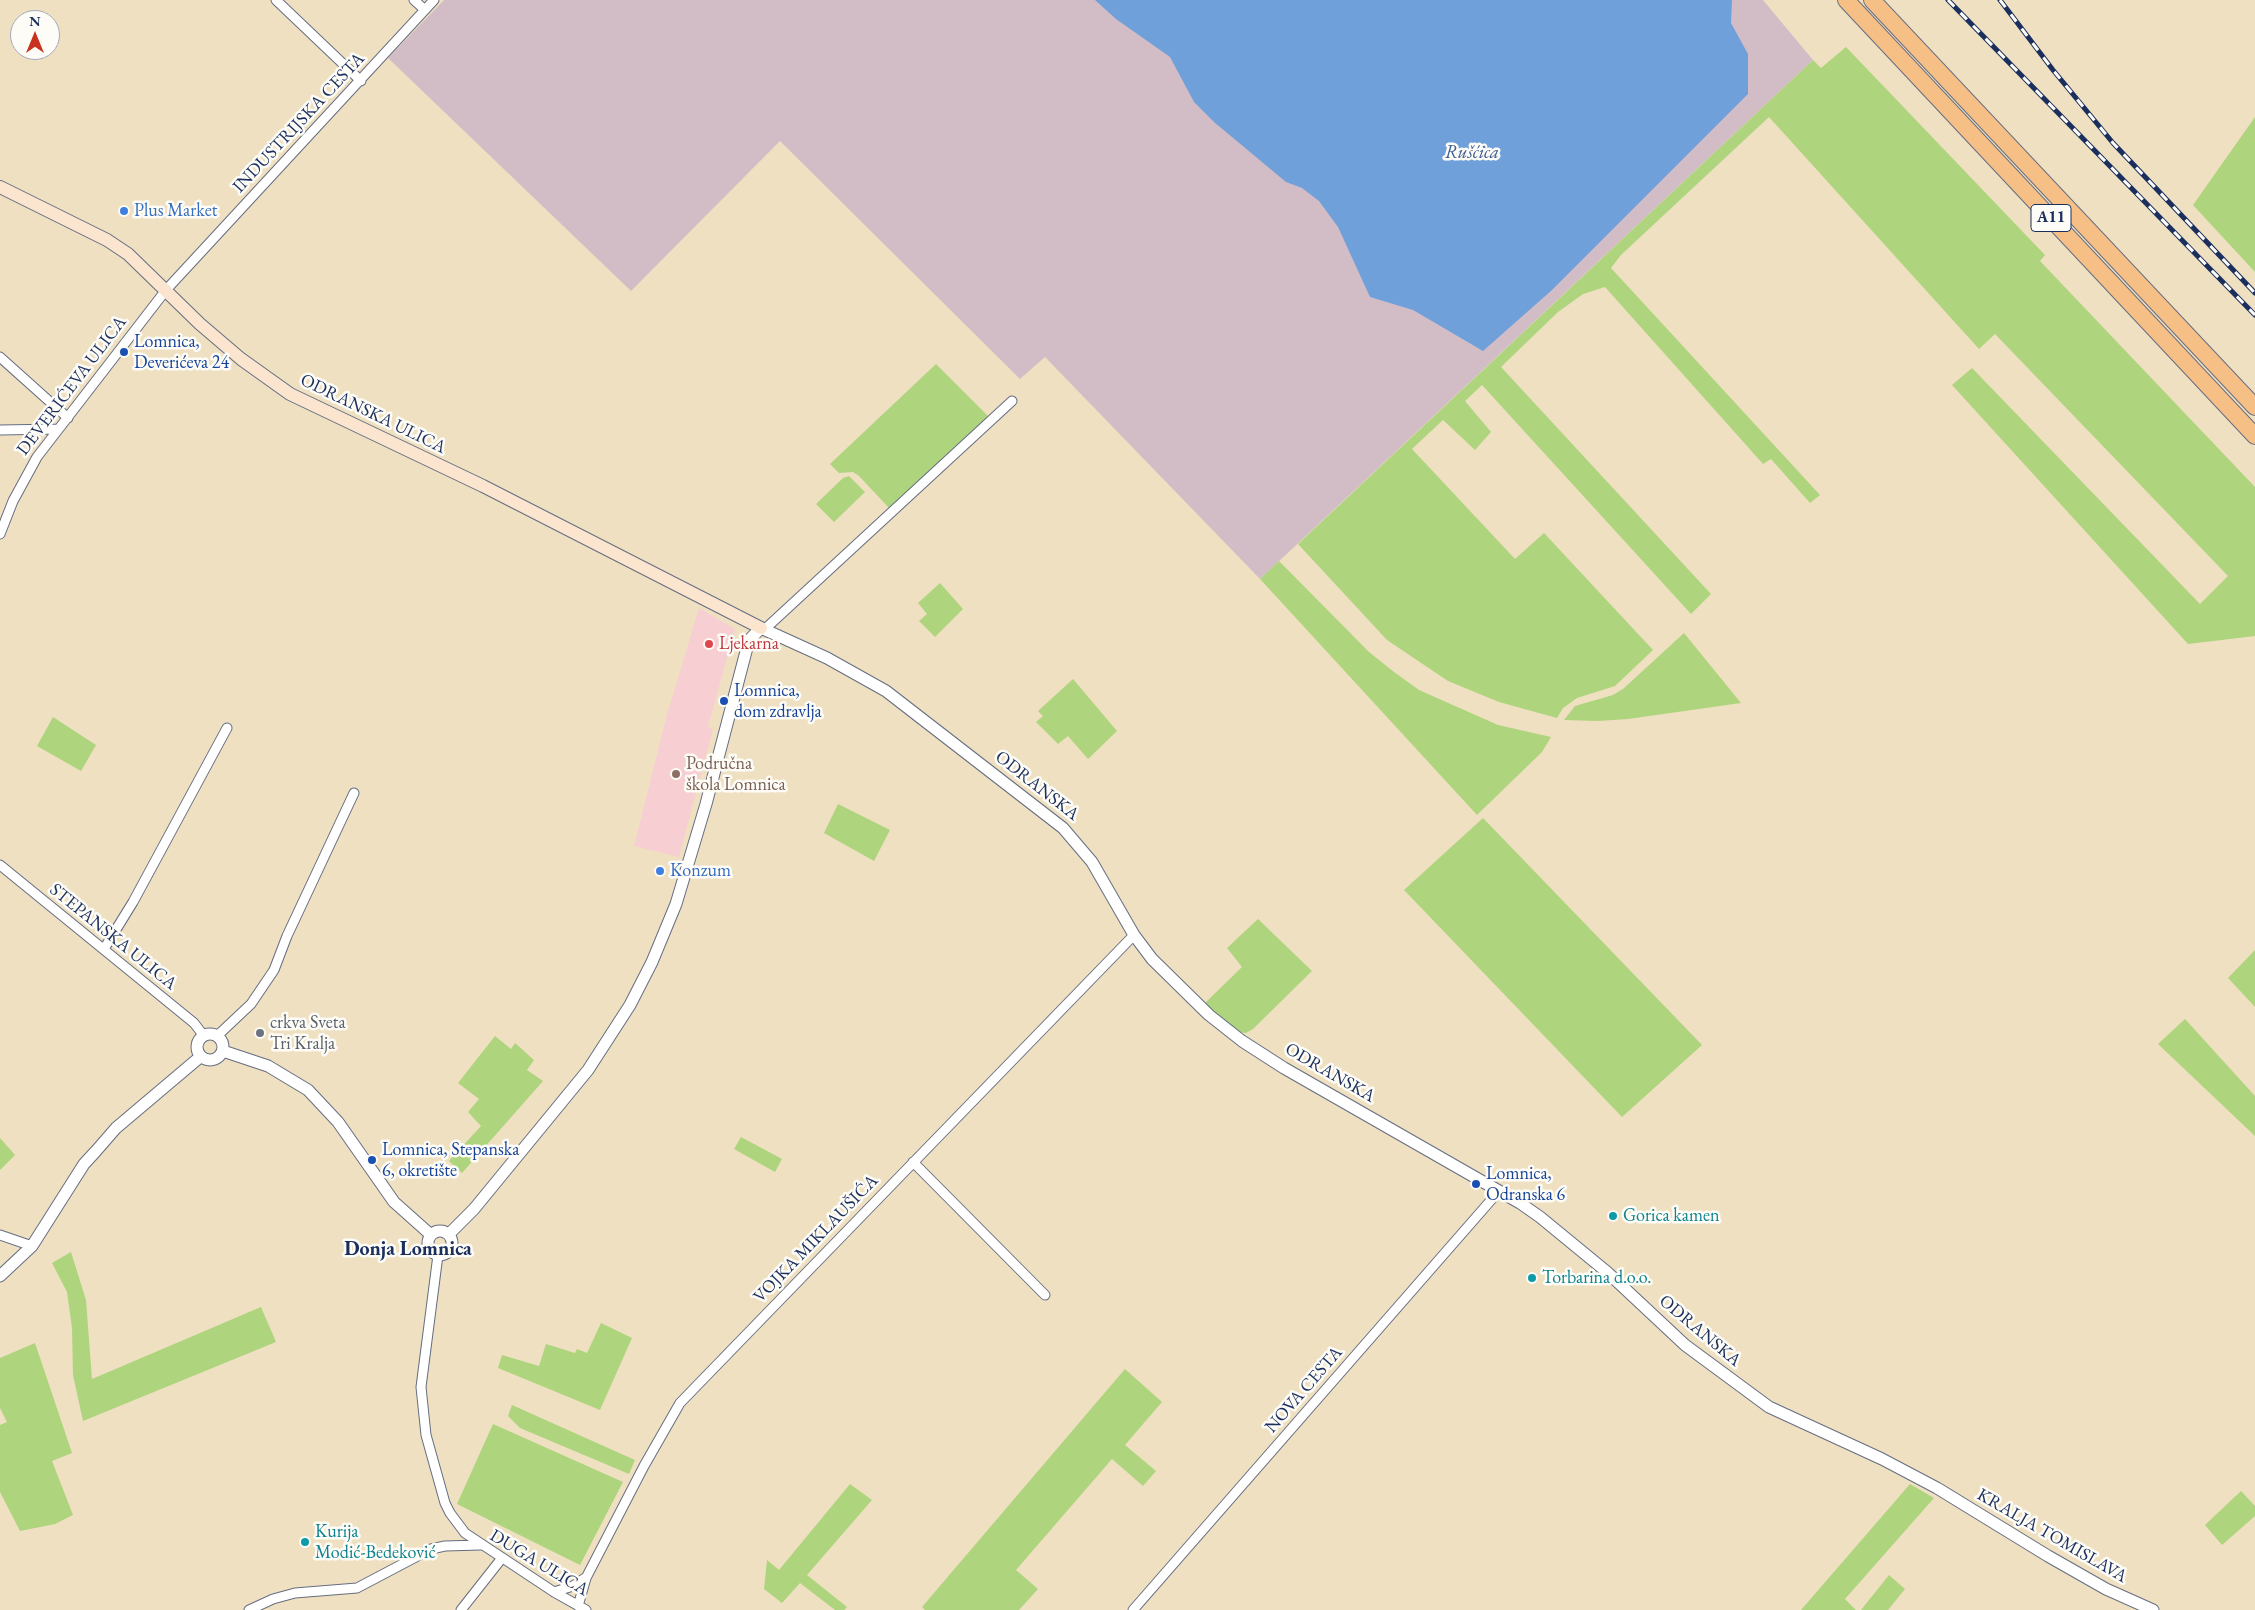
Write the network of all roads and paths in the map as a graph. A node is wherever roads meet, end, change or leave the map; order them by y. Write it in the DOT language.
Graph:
graph roads {
  1 [pos="276,0"];
  2 [pos="414,0"];
  3 [pos="434,0"];
  4 [pos="1846,0"];
  5 [pos="1872,0"];
  6 [pos="425,10"];
  7 [pos="361,81"];
  8 [pos="0,187"];
  9 [pos="166,290"];
  10 [pos="0,357"];
  11 [pos="1012,400"];
  12 [pos="2255,406"];
  13 [pos="68,418"];
  14 [pos="58,429"];
  15 [pos="0,430"];
  16 [pos="2255,436"];
  17 [pos="0,534"];
  18 [pos="763,628"];
  19 [pos="227,728"];
  20 [pos="354,793"];
  21 [pos="0,866"];
  22 [pos="1134,935"];
  23 [pos="104,949"];
  24 [pos="204,1036"];
  25 [pos="217,1036"];
  26 [pos="223,1051"];
  27 [pos="200,1057"];
  28 [pos="913,1162"];
  29 [pos="1499,1191"];
  30 [pos="431,1234"];
  31 [pos="449,1234"];
  32 [pos="0,1235"];
  33 [pos="32,1246"];
  34 [pos="438,1255"];
  35 [pos="0,1276"];
  36 [pos="1045,1295"];
  37 [pos="1937,1488"];
  38 [pos="482,1544"];
  39 [pos="502,1558"];
  40 [pos="586,1578"];
  41 [pos="554,1592"];
  42 [pos="582,1608"];
  43 [pos="249,1610"];
  44 [pos="461,1610"];
  45 [pos="1133,1610"];
  46 [pos="2152,1610"];
  1 -- 7 [label="street"];
  2 -- 6 [label="street"];
  3 -- 6 [label="street, INDUSTRIJSKA CESTA"];
  4 -- 16 [label="highway, A11"];
  5 -- 12 [label="highway, A11"];
  6 -- 7 [label="street, INDUSTRIJSKA CESTA"];
  7 -- 9 [label="street, INDUSTRIJSKA CESTA"];
  8 -- 9 [label="main road, ODRANSKA ULICA"];
  9 -- 13 [label="street, DEVERIĆEVA ULICA"];
  9 -- 18 [label="main road, ODRANSKA ULICA"];
  10 -- 13 [label="street"];
  11 -- 18 [label="street"];
  13 -- 14 [label="street, DEVERIĆEVA ULICA"];
  14 -- 15 [label="street"];
  14 -- 17 [label="street, DEVERIĆEVA ULICA"];
  18 -- 22 [label="street, ODRANSKA"];
  18 -- 31 [label="street"];
  19 -- 23 [label="street"];
  20 -- 25 [label="street"];
  21 -- 23 [label="street, STEPANSKA ULICA"];
  22 -- 28 [label="street, VOJKA MIKLAUŠIĆA"];
  22 -- 29 [label="street, ODRANSKA"];
  23 -- 24 [label="street, STEPANSKA ULICA"];
  24 -- 25 [label="street"];
  24 -- 27 [label="street"];
  25 -- 26 [label="street"];
  26 -- 27 [label="street"];
  26 -- 30 [label="street"];
  27 -- 33 [label="street"];
  28 -- 36 [label="street"];
  28 -- 40 [label="street, VOJKA MIKLAUŠIĆA"];
  29 -- 37 [label="street, ODRANSKA"];
  29 -- 45 [label="street, NOVA CESTA"];
  30 -- 31 [label="street"];
  30 -- 34 [label="street"];
  31 -- 34 [label="street"];
  32 -- 33 [label="street"];
  33 -- 35 [label="street"];
  34 -- 38 [label="street"];
  37 -- 46 [label="street, KRALJA TOMISLAVA"];
  38 -- 39 [label="street, DUGA ULICA"];
  38 -- 43 [label="street, DUGA ULICA"];
  39 -- 41 [label="street, DUGA ULICA"];
  39 -- 44 [label="street"];
  40 -- 41 [label="street"];
  40 -- 42 [label="street, VOJKA MIKLAUŠIĆA"];
  41 -- 42 [label="street, DUGA ULICA"];
}
